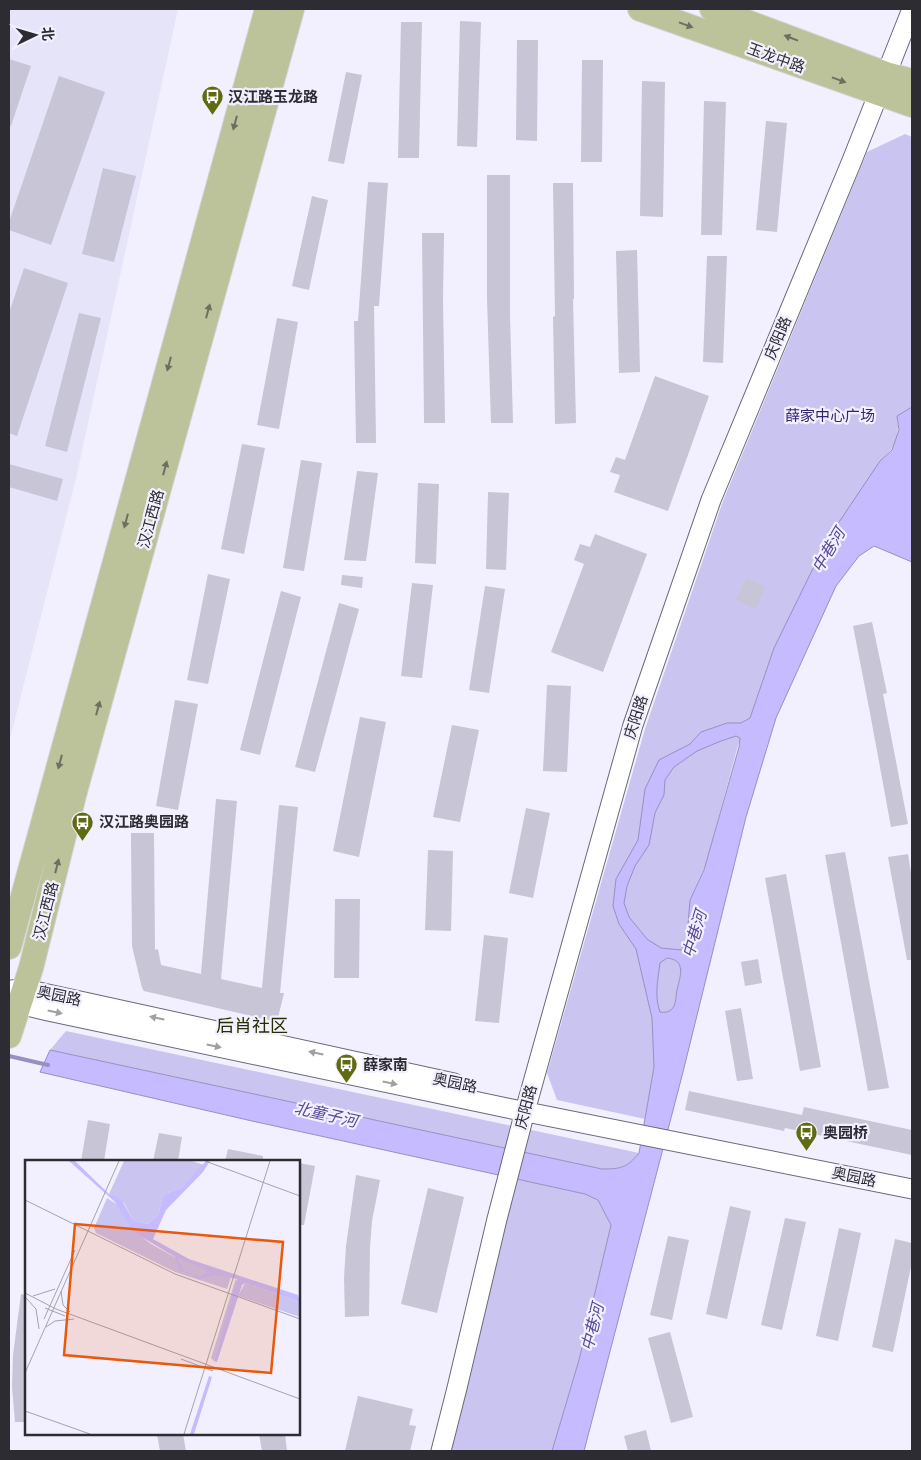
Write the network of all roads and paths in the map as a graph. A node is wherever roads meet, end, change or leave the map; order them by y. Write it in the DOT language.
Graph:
graph roads {
  1 [pos="253,9"];
  2 [pos="267,9"];
  3 [pos="292,9"];
  4 [pos="305,9"];
  5 [pos="640,9"];
  6 [pos="712,9"];
  7 [pos="912,9"];
  8 [pos="255,52"];
  9 [pos="276,67"];
  10 [pos="912,81"];
  11 [pos="882,84"];
  12 [pos="912,105"];
  13 [pos="9,948"];
  14 [pos="15,995"];
  15 [pos="10,1033"];
  16 [pos="526,1105"];
  17 [pos="679,1136"];
  18 [pos="912,1180"];
  19 [pos="912,1189"];
  20 [pos="441,1451"];
  1 -- 8 [label="main road"];
  2 -- 8 [label="main road, 汉江西路"];
  3 -- 9 [label="main road, 汉江西路"];
  4 -- 9 [label="main road"];
  5 -- 11 [label="main road, 玉龙中路, one-way"];
  11 -- 6 [label="main road, 玉龙中路, one-way"];
  7 -- 11 [label="street, 庆阳路"];
  8 -- 13 [label="main road, 汉江西路, one-way"];
  14 -- 9 [label="main road, 汉江西路, one-way"];
  10 -- 11 [label="main road, 玉龙中路"];
  11 -- 12 [label="main road, 玉龙中路"];
  11 -- 16 [label="street, 庆阳路"];
  14 -- 15 [label="main road, 汉江西路"];
  14 -- 16 [label="street, 奥园路"];
  16 -- 17 [label="street, 奥园路"];
  16 -- 20 [label="street, 庆阳路"];
  17 -- 18 [label="street, 奥园路"];
  17 -- 19 [label="street, 奥园路"];
}
